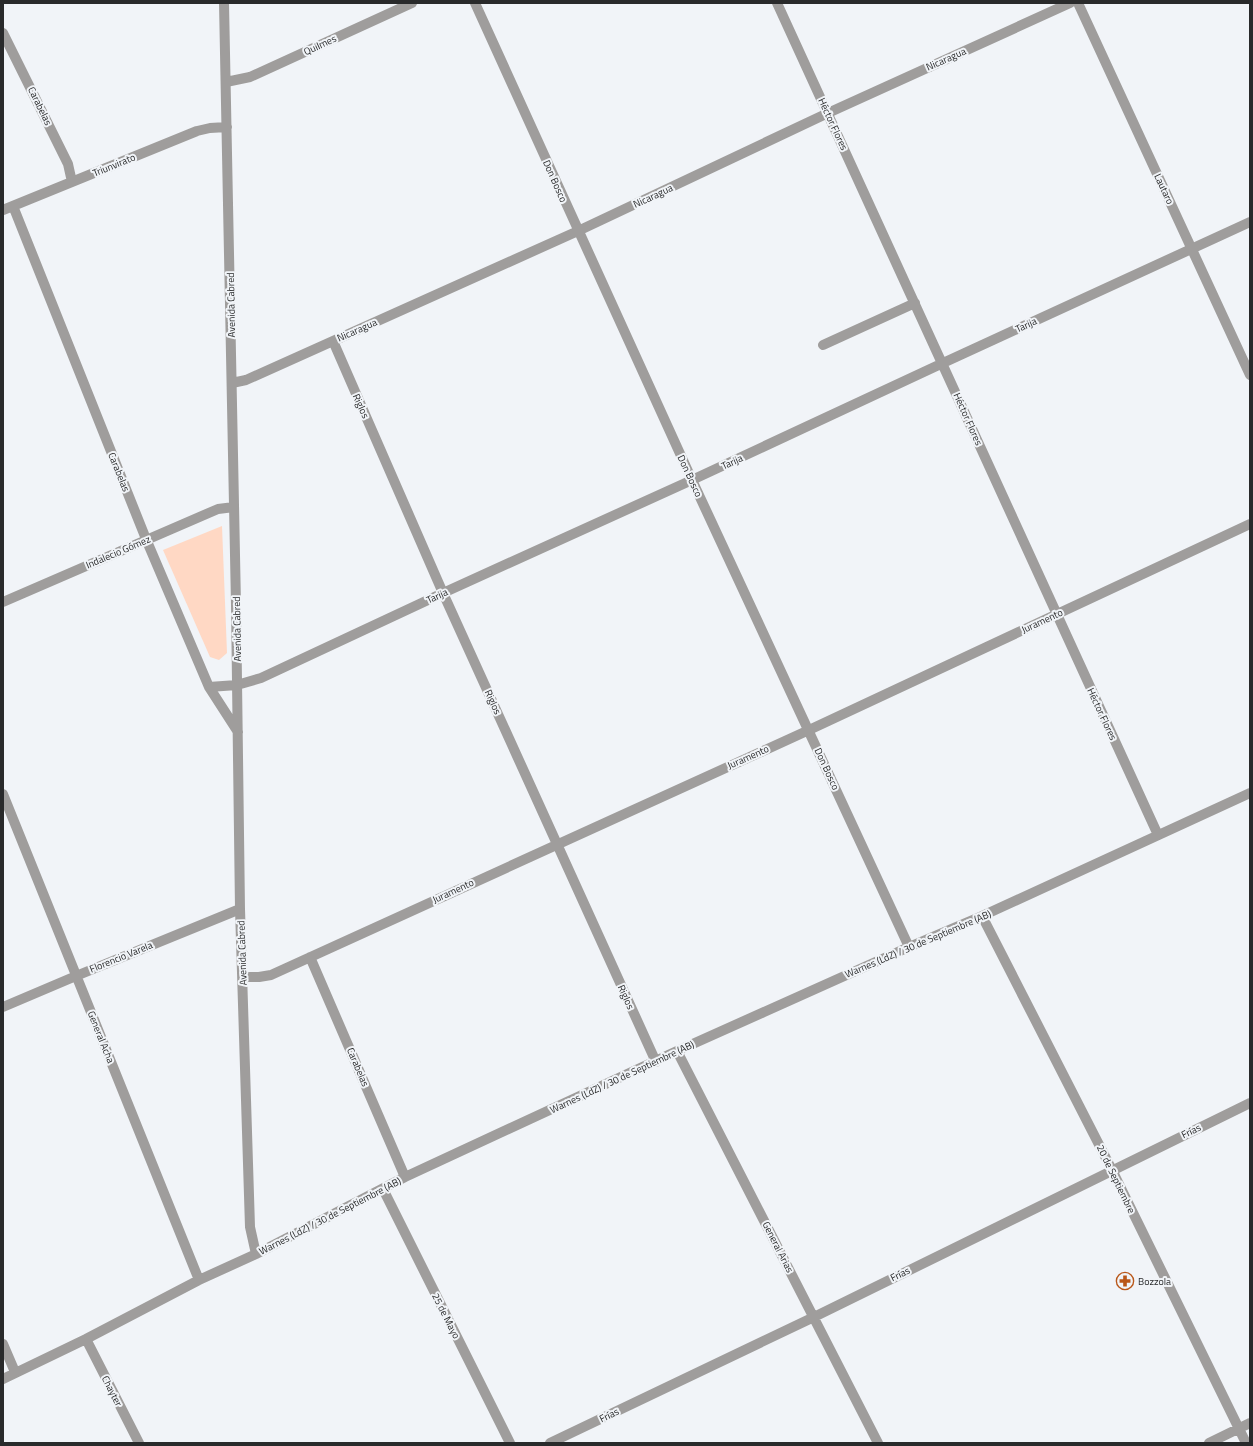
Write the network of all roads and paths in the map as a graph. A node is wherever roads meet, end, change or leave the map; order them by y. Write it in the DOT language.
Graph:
graph roads {
  1 [pos="224,3"];
  2 [pos="412,3"];
  3 [pos="475,3"];
  4 [pos="777,3"];
  5 [pos="1070,3"];
  6 [pos="1078,3"];
  7 [pos="3,33"];
  8 [pos="226,82"];
  9 [pos="828,113"];
  10 [pos="227,126"];
  11 [pos="72,182"];
  12 [pos="13,206"];
  13 [pos="3,210"];
  14 [pos="1250,222"];
  15 [pos="578,231"];
  16 [pos="1192,249"];
  17 [pos="915,303"];
  18 [pos="332,341"];
  19 [pos="823,345"];
  20 [pos="943,363"];
  21 [pos="1250,375"];
  22 [pos="232,383"];
  23 [pos="692,480"];
  24 [pos="234,507"];
  25 [pos="1250,524"];
  26 [pos="146,539"];
  27 [pos="443,593"];
  28 [pos="3,602"];
  29 [pos="1056,614"];
  30 [pos="238,685"];
  31 [pos="209,687"];
  32 [pos="809,730"];
  33 [pos="238,732"];
  34 [pos="1250,793"];
  35 [pos="3,794"];
  36 [pos="1158,835"];
  37 [pos="558,844"];
  38 [pos="240,909"];
  39 [pos="982,916"];
  40 [pos="909,947"];
  41 [pos="310,957"];
  42 [pos="76,976"];
  43 [pos="243,977"];
  44 [pos="3,1007"];
  45 [pos="677,1052"];
  46 [pos="656,1062"];
  47 [pos="1250,1103"];
  48 [pos="1112,1170"];
  49 [pos="405,1177"];
  50 [pos="382,1189"];
  51 [pos="256,1254"];
  52 [pos="199,1280"];
  53 [pos="814,1317"];
  54 [pos="86,1338"];
  55 [pos="3,1344"];
  56 [pos="15,1372"];
  57 [pos="3,1378"];
  58 [pos="1250,1423"];
  59 [pos="1238,1429"];
  60 [pos="139,1443"];
  61 [pos="510,1443"];
  62 [pos="550,1443"];
  63 [pos="878,1443"];
  64 [pos="1210,1443"];
  65 [pos="1246,1443"];
  1 -- 8 [label="street, Avenida Cabred"];
  2 -- 8 [label="street, Quilmes"];
  3 -- 15 [label="street, Don Bosco"];
  4 -- 9 [label="street, Héctor Flores"];
  5 -- 9 [label="street, Nicaragua"];
  6 -- 16 [label="street, Lautaro"];
  7 -- 11 [label="street, Carabelas"];
  8 -- 10 [label="street, Avenida Cabred"];
  9 -- 15 [label="street, Nicaragua"];
  9 -- 17 [label="street, Héctor Flores"];
  10 -- 11 [label="street, Triunvirato"];
  10 -- 22 [label="street, Avenida Cabred"];
  11 -- 12 [label="street, Triunvirato"];
  12 -- 13 [label="street, Triunvirato"];
  12 -- 26 [label="street, Carabelas"];
  14 -- 16 [label="street, Tarija"];
  15 -- 18 [label="street, Nicaragua"];
  15 -- 23 [label="street, Don Bosco"];
  16 -- 20 [label="street, Tarija"];
  16 -- 21 [label="street, Lautaro"];
  17 -- 19 [label="street"];
  17 -- 20 [label="street, Héctor Flores"];
  18 -- 22 [label="street, Nicaragua"];
  18 -- 27 [label="street, Riglos"];
  20 -- 23 [label="street, Tarija"];
  20 -- 29 [label="street, Héctor Flores"];
  22 -- 24 [label="street, Avenida Cabred"];
  23 -- 27 [label="street, Tarija"];
  23 -- 32 [label="street, Don Bosco"];
  24 -- 26 [label="street, Indalecio Gómez"];
  24 -- 30 [label="street, Avenida Cabred"];
  25 -- 29 [label="street, Juramento"];
  26 -- 28 [label="street, Indalecio Gómez"];
  26 -- 31 [label="street, Carabelas"];
  27 -- 30 [label="street, Tarija"];
  27 -- 37 [label="street, Riglos"];
  29 -- 32 [label="street, Juramento"];
  29 -- 36 [label="street, Héctor Flores"];
  30 -- 31 [label="street, Tarija"];
  30 -- 33 [label="street, Avenida Cabred"];
  31 -- 33 [label="street, Carabelas"];
  32 -- 37 [label="street, Juramento"];
  32 -- 40 [label="street, Don Bosco"];
  33 -- 38 [label="street, Avenida Cabred"];
  34 -- 36 [label="street, Warnes (LdZ) / 30 de Septiembre (AB)"];
  35 -- 42 [label="street, General Acha"];
  36 -- 39 [label="street, Warnes (LdZ) / 30 de Septiembre (AB)"];
  37 -- 41 [label="street, Juramento"];
  37 -- 46 [label="street, Riglos"];
  38 -- 42 [label="street, Florencio Varela"];
  38 -- 43 [label="street, Avenida Cabred"];
  39 -- 40 [label="street, Warnes (LdZ) / 30 de Septiembre (AB)"];
  39 -- 48 [label="street, 20 de Septiembre"];
  40 -- 45 [label="street, Warnes (LdZ) / 30 de Septiembre (AB)"];
  41 -- 43 [label="street, Juramento"];
  41 -- 49 [label="street, Carabelas"];
  42 -- 44 [label="street, Florencio Varela"];
  42 -- 52 [label="street, General Acha"];
  43 -- 51 [label="street, Avenida Cabred"];
  45 -- 46 [label="street, Warnes (LdZ) / 30 de Septiembre (AB)"];
  45 -- 53 [label="street, General Arias"];
  46 -- 49 [label="street, Warnes (LdZ) / 30 de Septiembre (AB)"];
  47 -- 48 [label="street, Frías"];
  48 -- 53 [label="street, Frías"];
  48 -- 59 [label="street, 20 de Septiembre"];
  49 -- 50 [label="street, Warnes (LdZ) / 30 de Septiembre (AB)"];
  50 -- 51 [label="street, Warnes (LdZ) / 30 de Septiembre (AB)"];
  50 -- 61 [label="street, 25 de Mayo"];
  51 -- 52 [label="street, Warnes (LdZ) / 30 de Septiembre (AB)"];
  52 -- 54 [label="street, Warnes (LdZ) / 30 de Septiembre (AB)"];
  53 -- 62 [label="street, Frías"];
  53 -- 63 [label="street, General Arias"];
  54 -- 56 [label="street, Warnes (LdZ) / 30 de Septiembre (AB)"];
  54 -- 60 [label="street, Chayter"];
  55 -- 56 [label="street"];
  56 -- 57 [label="street, Warnes (LdZ) / 30 de Septiembre (AB)"];
  58 -- 59 [label="street"];
  59 -- 64 [label="street"];
  59 -- 65 [label="street, 20 de Septiembre"];
}
